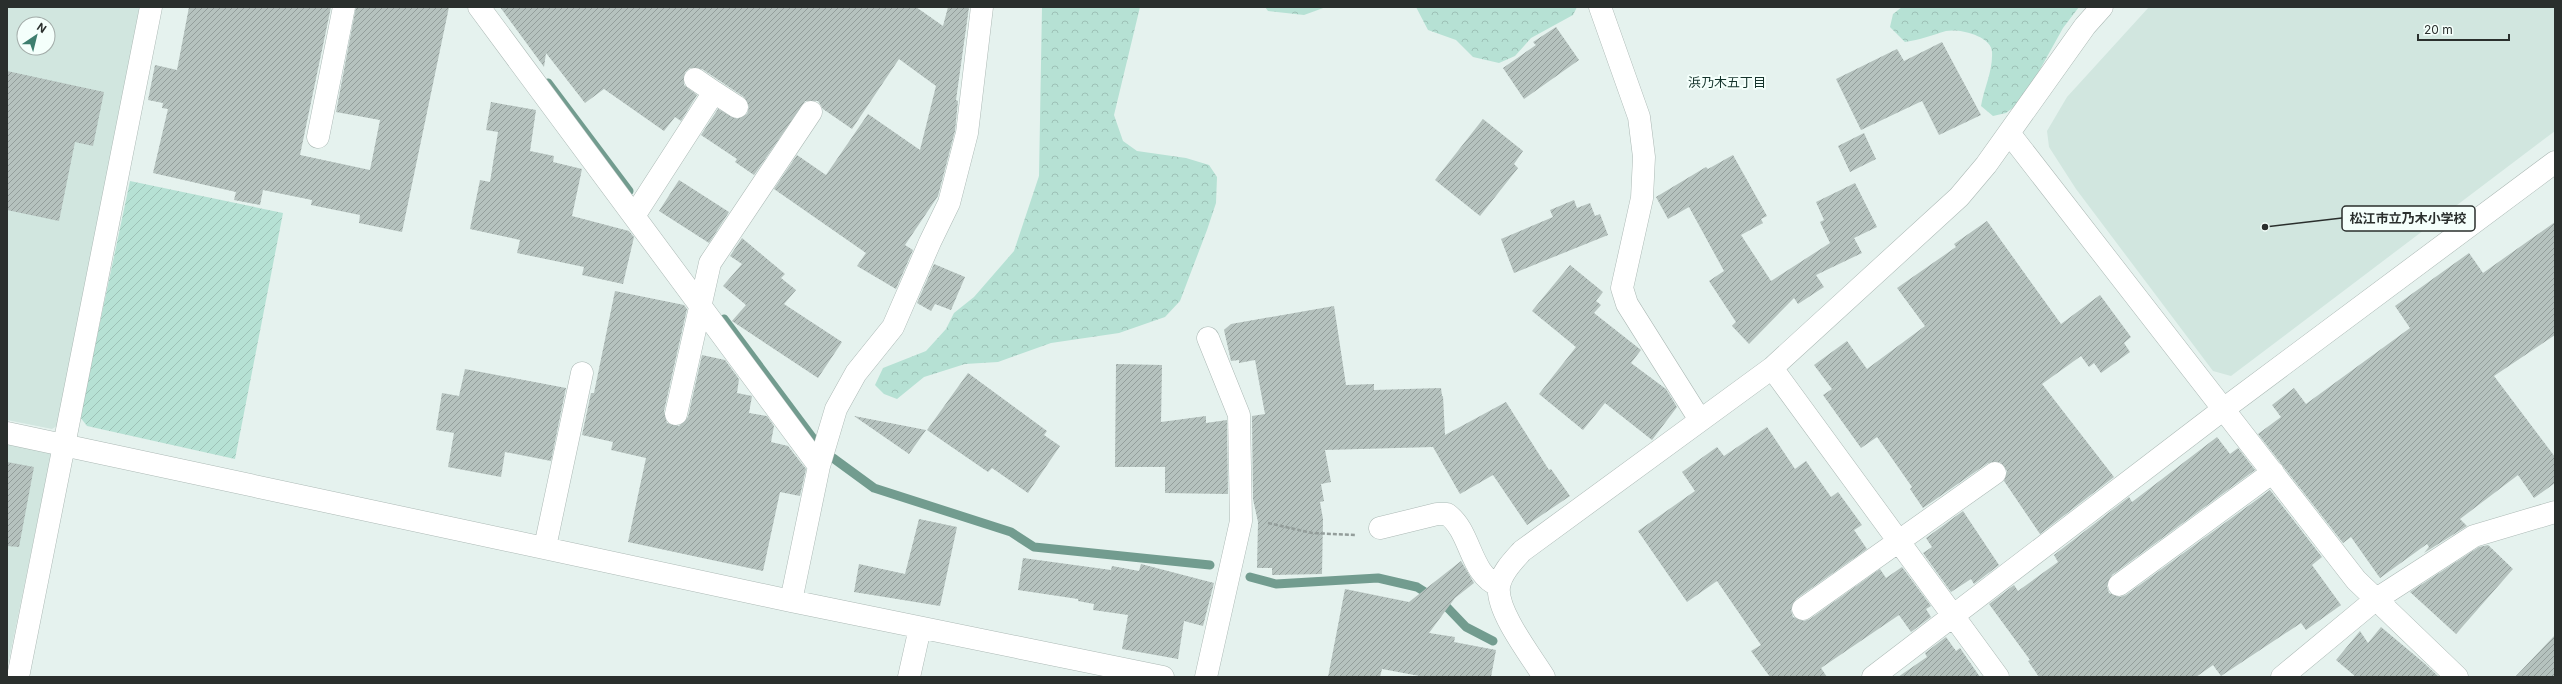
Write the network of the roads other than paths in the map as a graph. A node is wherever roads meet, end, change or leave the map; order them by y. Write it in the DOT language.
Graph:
graph roads {
  1 [pos="151,7"];
  2 [pos="344,7"];
  3 [pos="479,7"];
  4 [pos="982,7"];
  5 [pos="1600,7"];
  6 [pos="2102,7"];
  7 [pos="695,79"];
  8 [pos="714,92"];
  9 [pos="737,107"];
  10 [pos="811,112"];
  11 [pos="2009,133"];
  12 [pos="318,137"];
  13 [pos="2555,162"];
  14 [pos="638,209"];
  15 [pos="702,294"];
  16 [pos="1208,338"];
  17 [pos="1772,368"];
  18 [pos="582,373"];
  19 [pos="2225,408"];
  20 [pos="676,414"];
  21 [pos="1700,420"];
  22 [pos="7,433"];
  23 [pos="65,446"];
  24 [pos="819,466"];
  25 [pos="2273,472"];
  26 [pos="1996,473"];
  27 [pos="2555,512"];
  28 [pos="1380,528"];
  29 [pos="1899,541"];
  30 [pos="545,547"];
  31 [pos="2119,585"];
  32 [pos="1499,586"];
  33 [pos="2375,600"];
  34 [pos="791,601"];
  35 [pos="1803,609"];
  36 [pos="1954,616"];
  37 [pos="920,628"];
  38 [pos="18,677"];
  39 [pos="909,677"];
  40 [pos="1162,677"];
  41 [pos="1206,677"];
  42 [pos="1544,677"];
  43 [pos="1873,677"];
  44 [pos="1998,677"];
  45 [pos="2282,677"];
  46 [pos="2457,677"];
  1 -- 23 [label="street"];
  2 -- 12 [label="street"];
  3 -- 14 [label="street"];
  4 -- 24 [label="street"];
  5 -- 21 [label="street"];
  6 -- 11 [label="street"];
  7 -- 8 [label="street"];
  8 -- 9 [label="street"];
  8 -- 14 [label="street"];
  10 -- 15 [label="street"];
  11 -- 17 [label="street"];
  11 -- 19 [label="street"];
  13 -- 19 [label="street"];
  14 -- 15 [label="street"];
  15 -- 20 [label="street"];
  15 -- 24 [label="street"];
  16 -- 41 [label="street"];
  17 -- 21 [label="street"];
  17 -- 29 [label="street"];
  18 -- 30 [label="street"];
  19 -- 25 [label="street"];
  19 -- 36 [label="street"];
  21 -- 32 [label="street"];
  22 -- 23 [label="street"];
  23 -- 30 [label="street"];
  23 -- 38 [label="street"];
  24 -- 34 [label="street"];
  25 -- 31 [label="street"];
  25 -- 33 [label="street"];
  26 -- 29 [label="street"];
  27 -- 33 [label="street"];
  28 -- 32 [label="street"];
  29 -- 35 [label="street"];
  29 -- 36 [label="street"];
  30 -- 34 [label="street"];
  32 -- 42 [label="street"];
  33 -- 45 [label="street"];
  33 -- 46 [label="street"];
  34 -- 37 [label="street"];
  36 -- 43 [label="street"];
  36 -- 44 [label="street"];
  37 -- 39 [label="street"];
  37 -- 40 [label="street"];
}
